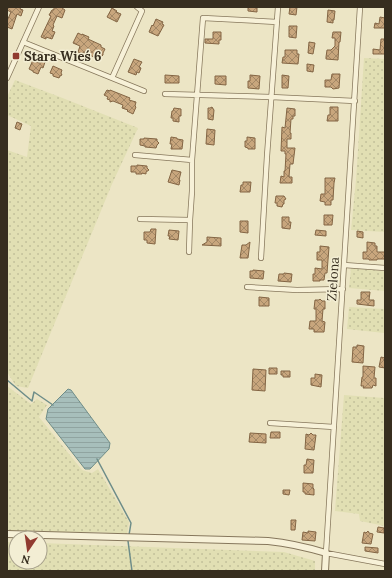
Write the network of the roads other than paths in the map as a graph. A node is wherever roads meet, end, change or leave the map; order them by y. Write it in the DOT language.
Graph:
graph roads {
  1 [pos="39,7"];
  2 [pos="137,7"];
  3 [pos="278,7"];
  4 [pos="360,7"];
  5 [pos="276,22"];
  6 [pos="23,42"];
  7 [pos="7,78"];
  8 [pos="112,78"];
  9 [pos="144,91"];
  10 [pos="165,94"];
  11 [pos="196,96"];
  12 [pos="271,98"];
  13 [pos="355,101"];
  14 [pos="135,155"];
  15 [pos="192,160"];
  16 [pos="140,219"];
  17 [pos="190,220"];
  18 [pos="189,252"];
  19 [pos="260,258"];
  20 [pos="344,265"];
  21 [pos="385,268"];
  22 [pos="247,287"];
  23 [pos="343,289"];
  24 [pos="270,423"];
  25 [pos="334,427"];
  26 [pos="7,534"];
  27 [pos="326,553"];
  28 [pos="385,564"];
  29 [pos="325,571"];
  1 -- 6 [label="street"];
  2 -- 8 [label="street"];
  3 -- 5 [label="street"];
  4 -- 13 [label="street, Zielona"];
  5 -- 11 [label="street"];
  5 -- 12 [label="street"];
  6 -- 7 [label="street"];
  6 -- 8 [label="street"];
  8 -- 9 [label="street"];
  10 -- 11 [label="street"];
  11 -- 12 [label="street"];
  11 -- 15 [label="street"];
  12 -- 13 [label="street"];
  12 -- 19 [label="street"];
  13 -- 20 [label="street, Zielona"];
  14 -- 15 [label="street"];
  15 -- 17 [label="street"];
  16 -- 17 [label="street"];
  17 -- 18 [label="street"];
  20 -- 21 [label="street"];
  20 -- 23 [label="street, Zielona"];
  22 -- 23 [label="street"];
  23 -- 25 [label="street, Zielona"];
  24 -- 25 [label="street"];
  25 -- 27 [label="street, Zielona"];
  26 -- 27 [label="street"];
  27 -- 28 [label="street"];
  27 -- 29 [label="street"];
}
